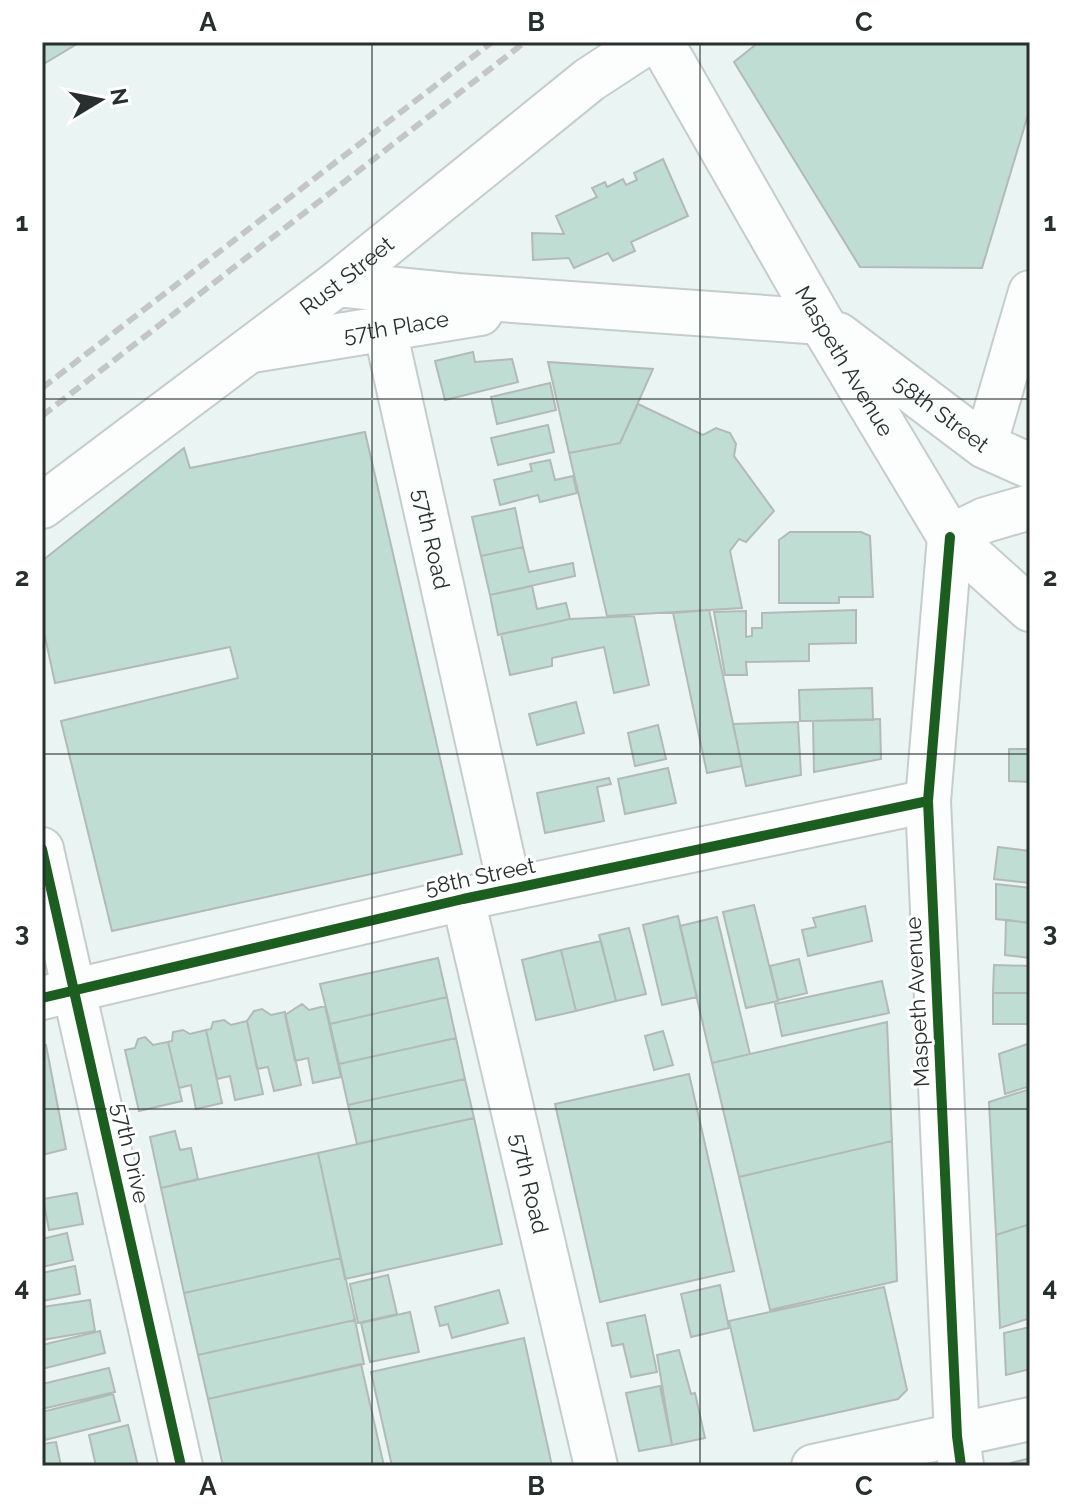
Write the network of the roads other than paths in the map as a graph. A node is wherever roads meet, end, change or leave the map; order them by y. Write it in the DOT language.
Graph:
graph roads {
  1 [pos="647,42"];
  2 [pos="661,42"];
  3 [pos="337,284"];
  4 [pos="1030,292"];
  5 [pos="542,303"];
  6 [pos="821,322"];
  7 [pos="385,330"];
  8 [pos="249,351"];
  9 [pos="985,446"];
  10 [pos="1030,466"];
  11 [pos="42,506"];
  12 [pos="1030,507"];
  13 [pos="950,537"];
  14 [pos="1030,609"];
  15 [pos="928,801"];
  16 [pos="42,849"];
  17 [pos="510,889"];
  18 [pos="463,899"];
  19 [pos="58,994"];
  20 [pos="1030,1419"];
  21 [pos="959,1451"];
  22 [pos="181,1466"];
  23 [pos="596,1466"];
  24 [pos="813,1466"];
  1 -- 3 [label="main road, Rust Street"];
  2 -- 6 [label="main road, Maspeth Avenue"];
  3 -- 5 [label="main road, 57th Place"];
  3 -- 8 [label="main road, Rust Street"];
  4 -- 9 [label="street"];
  5 -- 6 [label="main road, 57th Place"];
  5 -- 7 [label="main road, 57th Place"];
  6 -- 9 [label="main road, 58th Street"];
  6 -- 13 [label="main road, Maspeth Avenue"];
  7 -- 8 [label="main road, 57th Place"];
  7 -- 17 [label="street, 57th Road"];
  8 -- 11 [label="main road, Rust Street"];
  9 -- 10 [label="main road, 58th Street"];
  12 -- 13 [label="main road"];
  13 -- 14 [label="main road"];
  13 -- 15 [label="main road, Maspeth Avenue"];
  15 -- 17 [label="street, 58th Street"];
  15 -- 21 [label="main road, Maspeth Avenue"];
  16 -- 19 [label="street, 57th Drive"];
  17 -- 18 [label="street, 58th Street"];
  18 -- 19 [label="street, 58th Street"];
  18 -- 23 [label="street, 57th Road"];
  19 -- 22 [label="street, 57th Drive"];
  20 -- 21 [label="street"];
  21 -- 24 [label="street"];
}
